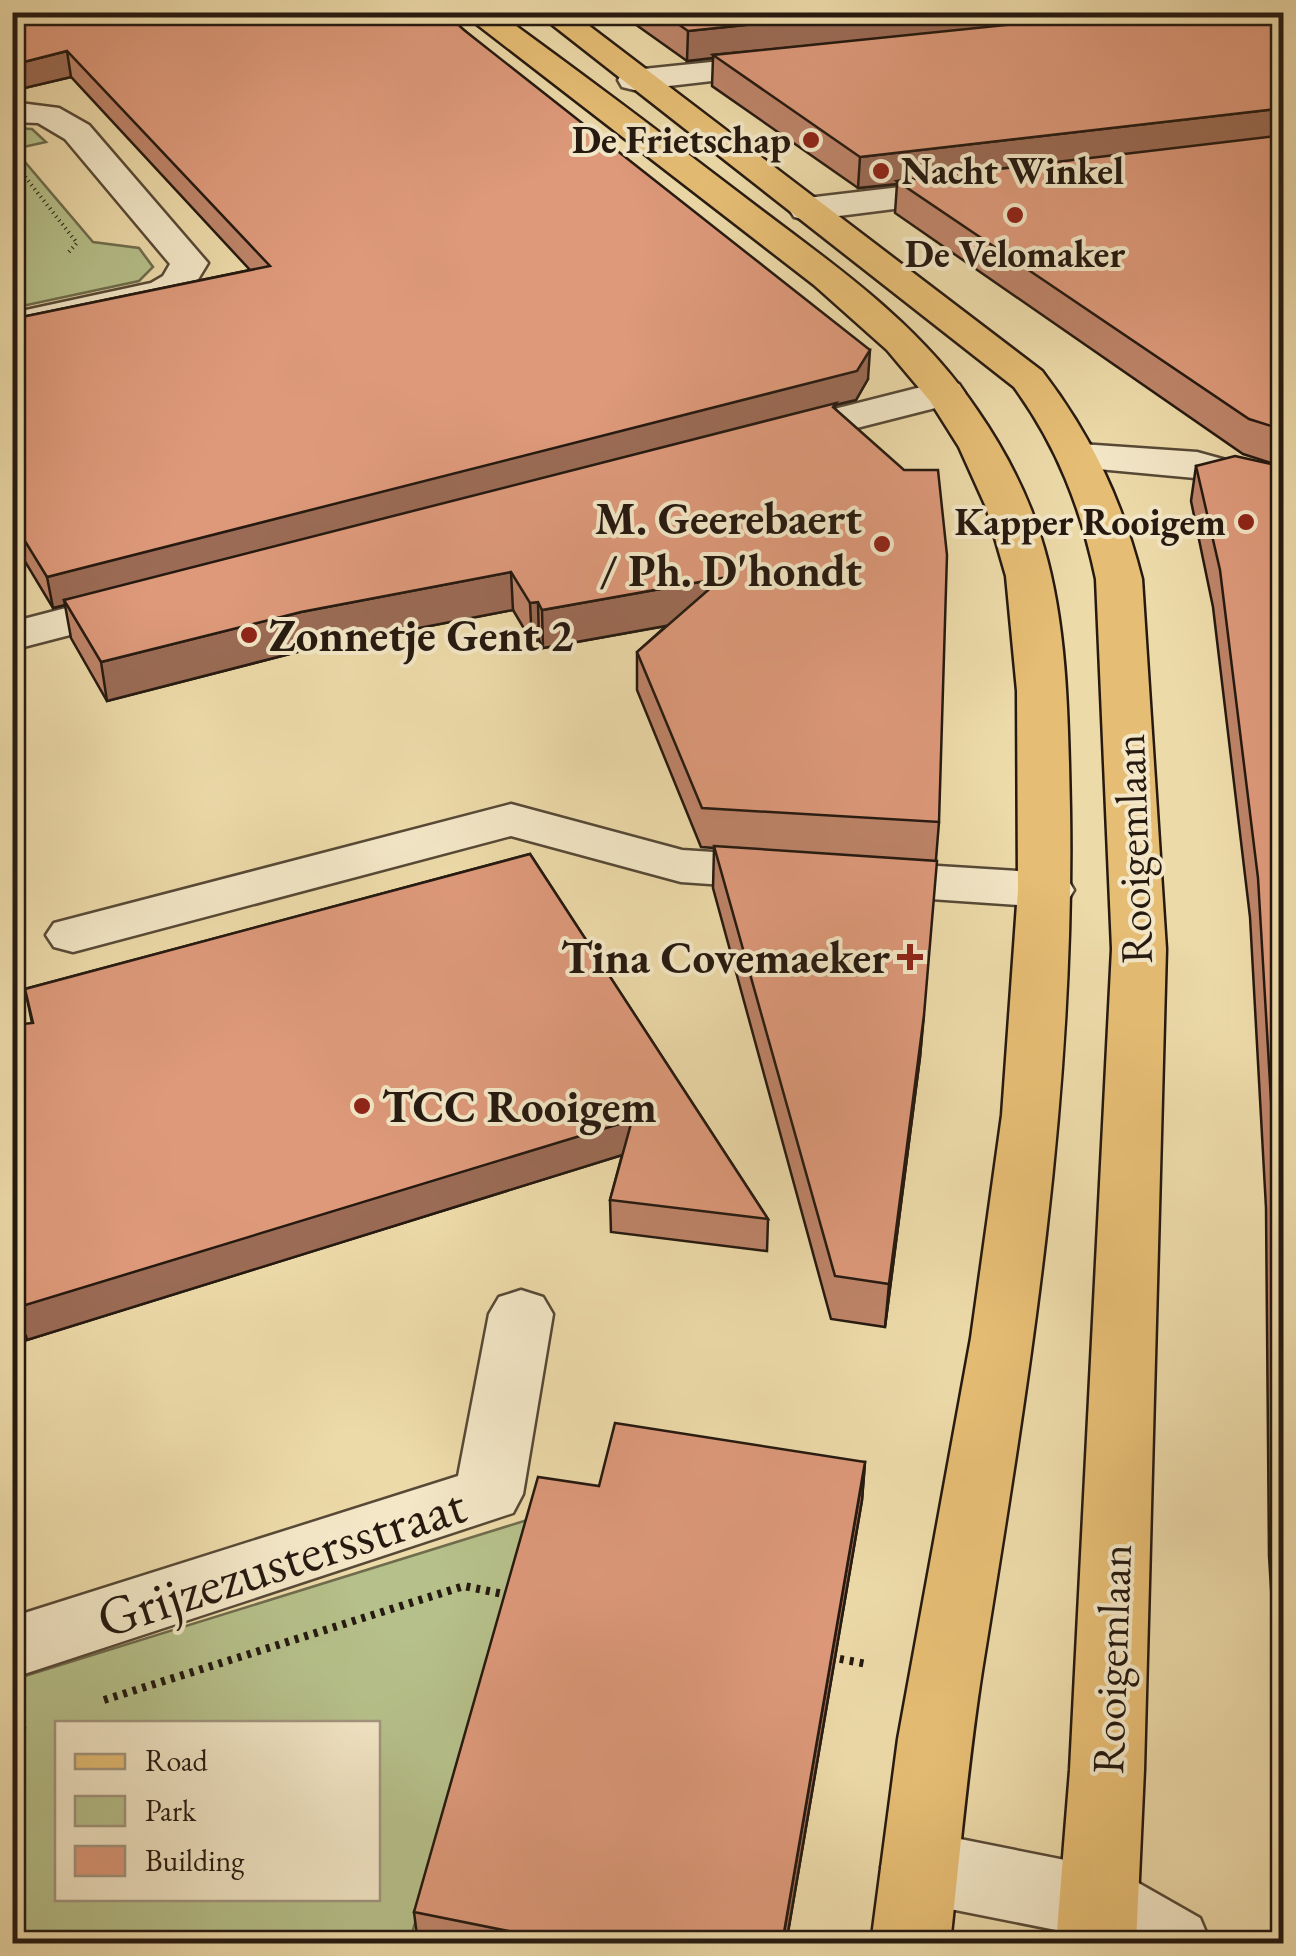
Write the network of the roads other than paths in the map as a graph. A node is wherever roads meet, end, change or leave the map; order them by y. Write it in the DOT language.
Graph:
graph roads {
  1 [pos="476,12"];
  2 [pos="551,12"];
  3 [pos="812,61"];
  4 [pos="634,80"];
  5 [pos="12,112"];
  6 [pos="992,187"];
  7 [pos="807,209"];
  8 [pos="12,325"];
  9 [pos="945,393"];
  10 [pos="741,446"];
  11 [pos="1082,456"];
  12 [pos="1284,489"];
  13 [pos="185,591"];
  14 [pos="12,636"];
  15 [pos="1048,890"];
  16 [pos="73,935"];
  17 [pos="521,1314"];
  18 [pos="12,1648"];
  19 [pos="920,1867"];
  20 [pos="1098,1923"];
  21 [pos="910,1944"];
  22 [pos="1172,1944"];
  1 -- 9 [label="main road, Rooigemlaan"];
  2 -- 4 [label="main road, Rooigemlaan"];
  3 -- 4 [label="street"];
  4 -- 7 [label="main road, Rooigemlaan"];
  5 -- 8 [label="street"];
  6 -- 7 [label="street"];
  7 -- 11 [label="main road, Rooigemlaan"];
  9 -- 10 [label="street"];
  9 -- 15 [label="main road, Rooigemlaan"];
  11 -- 12 [label="street"];
  11 -- 20 [label="main road, Rooigemlaan"];
  13 -- 14 [label="street"];
  15 -- 16 [label="street"];
  15 -- 19 [label="main road, Rooigemlaan"];
  17 -- 18 [label="street, Grijzezustersstraat"];
  19 -- 20 [label="street"];
  19 -- 21 [label="main road, Rooigemlaan"];
  20 -- 22 [label="street"];
}
